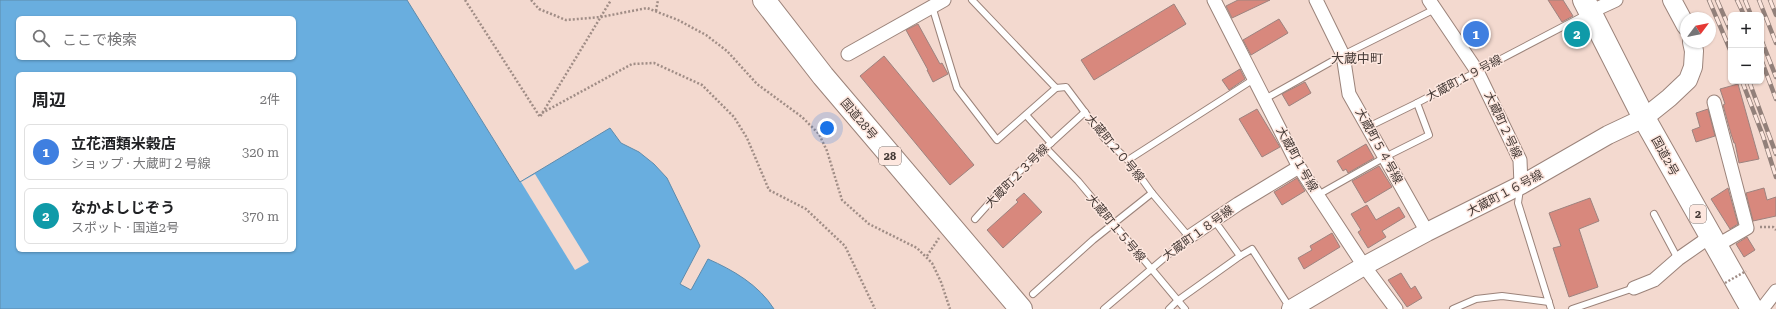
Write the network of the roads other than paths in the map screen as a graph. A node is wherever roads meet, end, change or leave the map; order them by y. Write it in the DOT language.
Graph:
graph roads {
  1 [pos="764,0"];
  2 [pos="944,0"];
  3 [pos="972,0"];
  4 [pos="1214,0"];
  5 [pos="1316,0"];
  6 [pos="1616,0"];
  7 [pos="1672,0"];
  8 [pos="1432,4"];
  9 [pos="932,6"];
  10 [pos="1587,6"];
  11 [pos="1680,15"];
  12 [pos="1693,48"];
  13 [pos="848,54"];
  14 [pos="1343,55"];
  15 [pos="1477,71"];
  16 [pos="1254,79"];
  17 [pos="1056,88"];
  18 [pos="1265,99"];
  19 [pos="1714,102"];
  20 [pos="1418,103"];
  21 [pos="1085,112"];
  22 [pos="1026,115"];
  23 [pos="1644,118"];
  24 [pos="1368,127"];
  25 [pos="1051,143"];
  26 [pos="1046,148"];
  27 [pos="1385,157"];
  28 [pos="1128,160"];
  29 [pos="1299,167"];
  30 [pos="1521,185"];
  31 [pos="1152,193"];
  32 [pos="1318,195"];
  33 [pos="1654,214"];
  34 [pos="975,219"];
  35 [pos="1214,220"];
  36 [pos="1114,224"];
  37 [pos="1427,232"];
  38 [pos="1189,237"];
  39 [pos="1713,241"];
  40 [pos="1240,256"];
  41 [pos="1678,259"];
  42 [pos="1364,266"];
  43 [pos="1150,268"];
  44 [pos="1634,288"];
  45 [pos="1776,291"];
  46 [pos="1027,301"];
  47 [pos="1177,301"];
  48 [pos="1549,302"];
  49 [pos="1104,309"];
  50 [pos="1169,309"];
  51 [pos="1185,309"];
  52 [pos="1291,309"];
  53 [pos="1396,309"];
  54 [pos="1453,309"];
  55 [pos="1551,309"];
  56 [pos="1572,309"];
  57 [pos="1752,309"];
  58 [pos="1762,309"];
  1 -- 46 [label="highway, 国道28号 / 28"];
  2 -- 9 [label="street"];
  3 -- 17 [label="lane, 大蔵町２０号線"];
  4 -- 16 [label="street, 大蔵町１号線"];
  5 -- 14 [label="street, 大蔵町５４号線"];
  6 -- 10 [label="street"];
  7 -- 11 [label="street"];
  8 -- 14 [label="lane"];
  8 -- 15 [label="street, 大蔵町２号線"];
  9 -- 13 [label="street"];
  9 -- 22 [label="lane"];
  10 -- 15 [label="lane, 大蔵町１９号線"];
  10 -- 23 [label="highway, 国道2号 / 2"];
  12 -- 23 [label="street, 大蔵町１６号線"];
  14 -- 18 [label="lane"];
  14 -- 24 [label="street, 大蔵町５４号線"];
  15 -- 20 [label="lane, 大蔵町１９号線"];
  15 -- 30 [label="street, 大蔵町２号線"];
  16 -- 18 [label="street, 大蔵町１号線"];
  16 -- 28 [label="lane"];
  17 -- 21 [label="lane, 大蔵町２０号線"];
  17 -- 22 [label="lane"];
  18 -- 29 [label="street, 大蔵町１号線"];
  19 -- 39 [label="street"];
  20 -- 24 [label="lane"];
  20 -- 27 [label="lane, 大蔵町１９号線"];
  21 -- 25 [label="lane"];
  21 -- 28 [label="lane, 大蔵町２０号線"];
  22 -- 25 [label="lane, 大蔵町２３号線"];
  23 -- 30 [label="street, 大蔵町１６号線"];
  23 -- 39 [label="highway, 国道2号 / 2"];
  24 -- 27 [label="street, 大蔵町５４号線"];
  25 -- 26 [label="lane, 大蔵町２３号線"];
  26 -- 34 [label="lane, 大蔵町２３号線"];
  26 -- 36 [label="lane, 大蔵町１５号線"];
  27 -- 32 [label="lane, 大蔵町１９号線"];
  27 -- 37 [label="street, 大蔵町５４号線"];
  28 -- 31 [label="lane, 大蔵町２０号線"];
  29 -- 32 [label="street, 大蔵町１号線"];
  29 -- 35 [label="street, 大蔵町１８号線"];
  30 -- 37 [label="street, 大蔵町１６号線"];
  30 -- 48 [label="lane, 大蔵町２号線"];
  31 -- 36 [label="lane"];
  31 -- 38 [label="lane, 大蔵町２０号線"];
  32 -- 42 [label="street, 大蔵町１号線"];
  33 -- 41 [label="lane"];
  35 -- 38 [label="street, 大蔵町１８号線"];
  35 -- 40 [label="lane"];
  36 -- 43 [label="lane, 大蔵町１５号線"];
  36 -- 46 [label="lane"];
  37 -- 42 [label="street, 大蔵町１６号線"];
  38 -- 43 [label="lane, 大蔵町１８号線"];
  39 -- 41 [label="street"];
  39 -- 57 [label="highway, 国道2号 / 2"];
  40 -- 47 [label="lane"];
  40 -- 52 [label="lane"];
  41 -- 44 [label="street"];
  42 -- 52 [label="street, 大蔵町１６号線"];
  42 -- 53 [label="street, 大蔵町１号線"];
  43 -- 47 [label="lane, 大蔵町１５号線"];
  43 -- 49 [label="lane, 大蔵町１８号線"];
  44 -- 56 [label="lane"];
  45 -- 58 [label="street"];
  47 -- 50 [label="lane"];
  47 -- 51 [label="lane, 大蔵町１５号線"];
  48 -- 54 [label="lane"];
  48 -- 55 [label="lane, 大蔵町２号線"];
}
